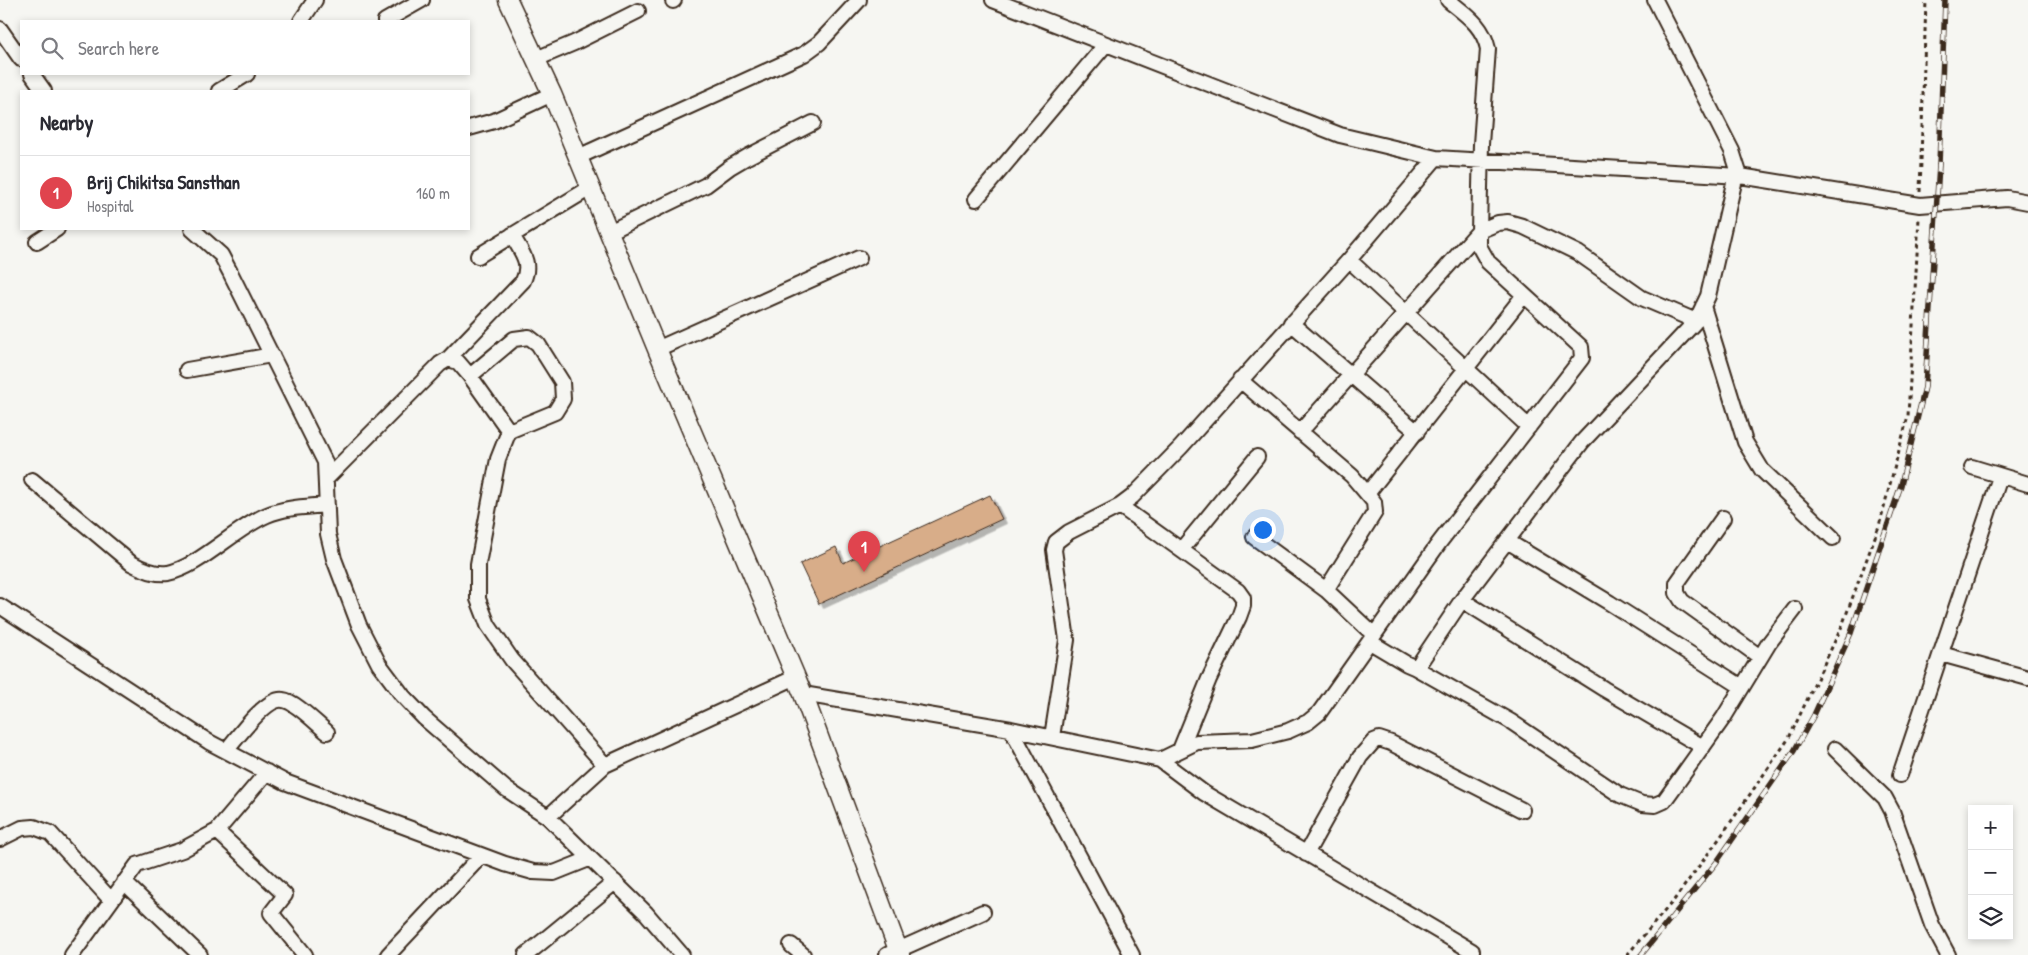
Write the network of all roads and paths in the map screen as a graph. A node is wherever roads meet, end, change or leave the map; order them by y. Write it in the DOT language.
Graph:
graph roads {
  1 [pos="315,0"];
  2 [pos="422,0"];
  3 [pos="508,0"];
  4 [pos="859,0"];
  5 [pos="993,0"];
  6 [pos="1448,0"];
  7 [pos="1655,0"];
  8 [pos="1926,0"];
  9 [pos="638,11"];
  10 [pos="302,20"];
  11 [pos="388,20"];
  12 [pos="0,29"];
  13 [pos="1106,44"];
  14 [pos="20,58"];
  15 [pos="536,59"];
  16 [pos="33,75"];
  17 [pos="245,75"];
  18 [pos="43,90"];
  19 [pos="221,90"];
  20 [pos="552,94"];
  21 [pos="813,123"];
  22 [pos="470,128"];
  23 [pos="578,156"];
  24 [pos="1436,158"];
  25 [pos="1482,161"];
  26 [pos="1737,176"];
  27 [pos="590,188"];
  28 [pos="976,199"];
  29 [pos="2028,202"];
  30 [pos="1920,205"];
  31 [pos="55,230"];
  32 [pos="193,230"];
  33 [pos="1479,231"];
  34 [pos="609,232"];
  35 [pos="512,235"];
  36 [pos="37,242"];
  37 [pos="478,256"];
  38 [pos="859,258"];
  39 [pos="1348,260"];
  40 [pos="1524,295"];
  41 [pos="1703,306"];
  42 [pos="1406,313"];
  43 [pos="1696,321"];
  44 [pos="1292,323"];
  45 [pos="657,349"];
  46 [pos="272,355"];
  47 [pos="448,359"];
  48 [pos="1467,369"];
  49 [pos="187,370"];
  50 [pos="1350,375"];
  51 [pos="470,376"];
  52 [pos="1240,380"];
  53 [pos="1529,427"];
  54 [pos="508,430"];
  55 [pos="1300,432"];
  56 [pos="1417,432"];
  57 [pos="1257,457"];
  58 [pos="1972,467"];
  59 [pos="2000,477"];
  60 [pos="326,479"];
  61 [pos="32,480"];
  62 [pos="2028,484"];
  63 [pos="1368,494"];
  64 [pos="327,505"];
  65 [pos="1120,506"];
  66 [pos="1723,518"];
  67 [pos="1254,537"];
  68 [pos="1832,538"];
  69 [pos="1507,541"];
  70 [pos="1181,550"];
  71 [pos="1326,590"];
  72 [pos="1462,600"];
  73 [pos="0,606"];
  74 [pos="1795,609"];
  75 [pos="1372,638"];
  76 [pos="1941,654"];
  77 [pos="1760,657"];
  78 [pos="1414,667"];
  79 [pos="796,677"];
  80 [pos="2028,678"];
  81 [pos="1742,687"];
  82 [pos="803,694"];
  83 [pos="1011,728"];
  84 [pos="327,732"];
  85 [pos="1052,737"];
  86 [pos="1703,747"];
  87 [pos="1835,749"];
  88 [pos="1180,750"];
  89 [pos="226,751"];
  90 [pos="1160,760"];
  91 [pos="605,765"];
  92 [pos="267,772"];
  93 [pos="1900,775"];
  94 [pos="1522,810"];
  95 [pos="548,817"];
  96 [pos="217,831"];
  97 [pos="0,839"];
  98 [pos="1306,854"];
  99 [pos="481,856"];
  100 [pos="589,858"];
  101 [pos="124,882"];
  102 [pos="615,882"];
  103 [pos="111,900"];
  104 [pos="983,912"];
  105 [pos="791,945"];
  106 [pos="1472,951"];
  107 [pos="895,954"];
  108 [pos="72,955"];
  109 [pos="200,955"];
  110 [pos="305,955"];
  111 [pos="388,955"];
  112 [pos="526,955"];
  113 [pos="682,955"];
  114 [pos="803,955"];
  115 [pos="1132,955"];
  116 [pos="1627,955"];
  117 [pos="1948,955"];
  1 -- 10 [label="street"];
  2 -- 11 [label="street"];
  3 -- 15 [label="street"];
  4 -- 23 [label="street"];
  5 -- 13 [label="street"];
  6 -- 25 [label="street"];
  7 -- 26 [label="street"];
  8 -- 30 [label="path"];
  9 -- 15 [label="street"];
  12 -- 14 [label="street"];
  13 -- 24 [label="street"];
  13 -- 28 [label="street"];
  15 -- 20 [label="street"];
  16 -- 18 [label="street"];
  17 -- 19 [label="street"];
  20 -- 22 [label="street"];
  20 -- 23 [label="street"];
  21 -- 34 [label="street"];
  23 -- 27 [label="street"];
  24 -- 25 [label="street"];
  24 -- 39 [label="street"];
  25 -- 26 [label="street"];
  25 -- 33 [label="street"];
  26 -- 30 [label="street"];
  26 -- 41 [label="street"];
  27 -- 34 [label="street"];
  27 -- 35 [label="street"];
  29 -- 30 [label="street"];
  30 -- 116 [label="path"];
  31 -- 36 [label="street"];
  32 -- 46 [label="street"];
  33 -- 40 [label="street"];
  33 -- 42 [label="street"];
  33 -- 43 [label="street"];
  34 -- 45 [label="street"];
  35 -- 37 [label="street"];
  35 -- 47 [label="street"];
  38 -- 45 [label="street"];
  39 -- 42 [label="street"];
  39 -- 44 [label="street"];
  40 -- 48 [label="street"];
  40 -- 53 [label="street"];
  41 -- 43 [label="street"];
  41 -- 68 [label="street"];
  42 -- 48 [label="street"];
  42 -- 50 [label="street"];
  43 -- 69 [label="street"];
  44 -- 50 [label="street"];
  44 -- 52 [label="street"];
  45 -- 79 [label="street"];
  46 -- 49 [label="street"];
  46 -- 60 [label="street"];
  47 -- 51 [label="street"];
  47 -- 60 [label="street"];
  48 -- 53 [label="street"];
  48 -- 56 [label="street"];
  50 -- 55 [label="street"];
  50 -- 56 [label="street"];
  51 -- 54 [label="street"];
  51 -- 54 [label="street"];
  52 -- 55 [label="street"];
  52 -- 65 [label="street"];
  53 -- 75 [label="street"];
  54 -- 91 [label="street"];
  55 -- 63 [label="street"];
  56 -- 63 [label="street"];
  57 -- 70 [label="street"];
  58 -- 59 [label="street"];
  59 -- 62 [label="street"];
  59 -- 76 [label="street"];
  60 -- 64 [label="street"];
  61 -- 64 [label="street"];
  63 -- 71 [label="street"];
  64 -- 95 [label="street"];
  65 -- 70 [label="street"];
  65 -- 85 [label="street"];
  66 -- 77 [label="street"];
  67 -- 71 [label="street"];
  69 -- 72 [label="street"];
  69 -- 81 [label="street"];
  70 -- 88 [label="street"];
  71 -- 75 [label="street"];
  72 -- 78 [label="street"];
  72 -- 86 [label="street"];
  73 -- 89 [label="street"];
  74 -- 77 [label="street"];
  75 -- 78 [label="street"];
  75 -- 88 [label="street"];
  76 -- 80 [label="street"];
  76 -- 93 [label="street"];
  77 -- 81 [label="street"];
  78 -- 86 [label="street"];
  79 -- 82 [label="street"];
  79 -- 91 [label="street"];
  81 -- 86 [label="street"];
  82 -- 83 [label="street"];
  82 -- 107 [label="street"];
  83 -- 85 [label="street"];
  83 -- 115 [label="street"];
  84 -- 89 [label="street"];
  85 -- 90 [label="street"];
  87 -- 117 [label="street"];
  88 -- 90 [label="street"];
  89 -- 92 [label="street"];
  90 -- 98 [label="street"];
  91 -- 95 [label="street"];
  92 -- 96 [label="street"];
  92 -- 99 [label="street"];
  94 -- 98 [label="street"];
  95 -- 100 [label="street"];
  96 -- 101 [label="street"];
  96 -- 110 [label="street"];
  97 -- 103 [label="street"];
  98 -- 106 [label="street"];
  99 -- 100 [label="street"];
  99 -- 111 [label="street"];
  100 -- 102 [label="street"];
  101 -- 103 [label="street"];
  101 -- 109 [label="street"];
  102 -- 112 [label="street"];
  102 -- 113 [label="street"];
  103 -- 108 [label="street"];
  104 -- 107 [label="street"];
  105 -- 114 [label="street"];
}
